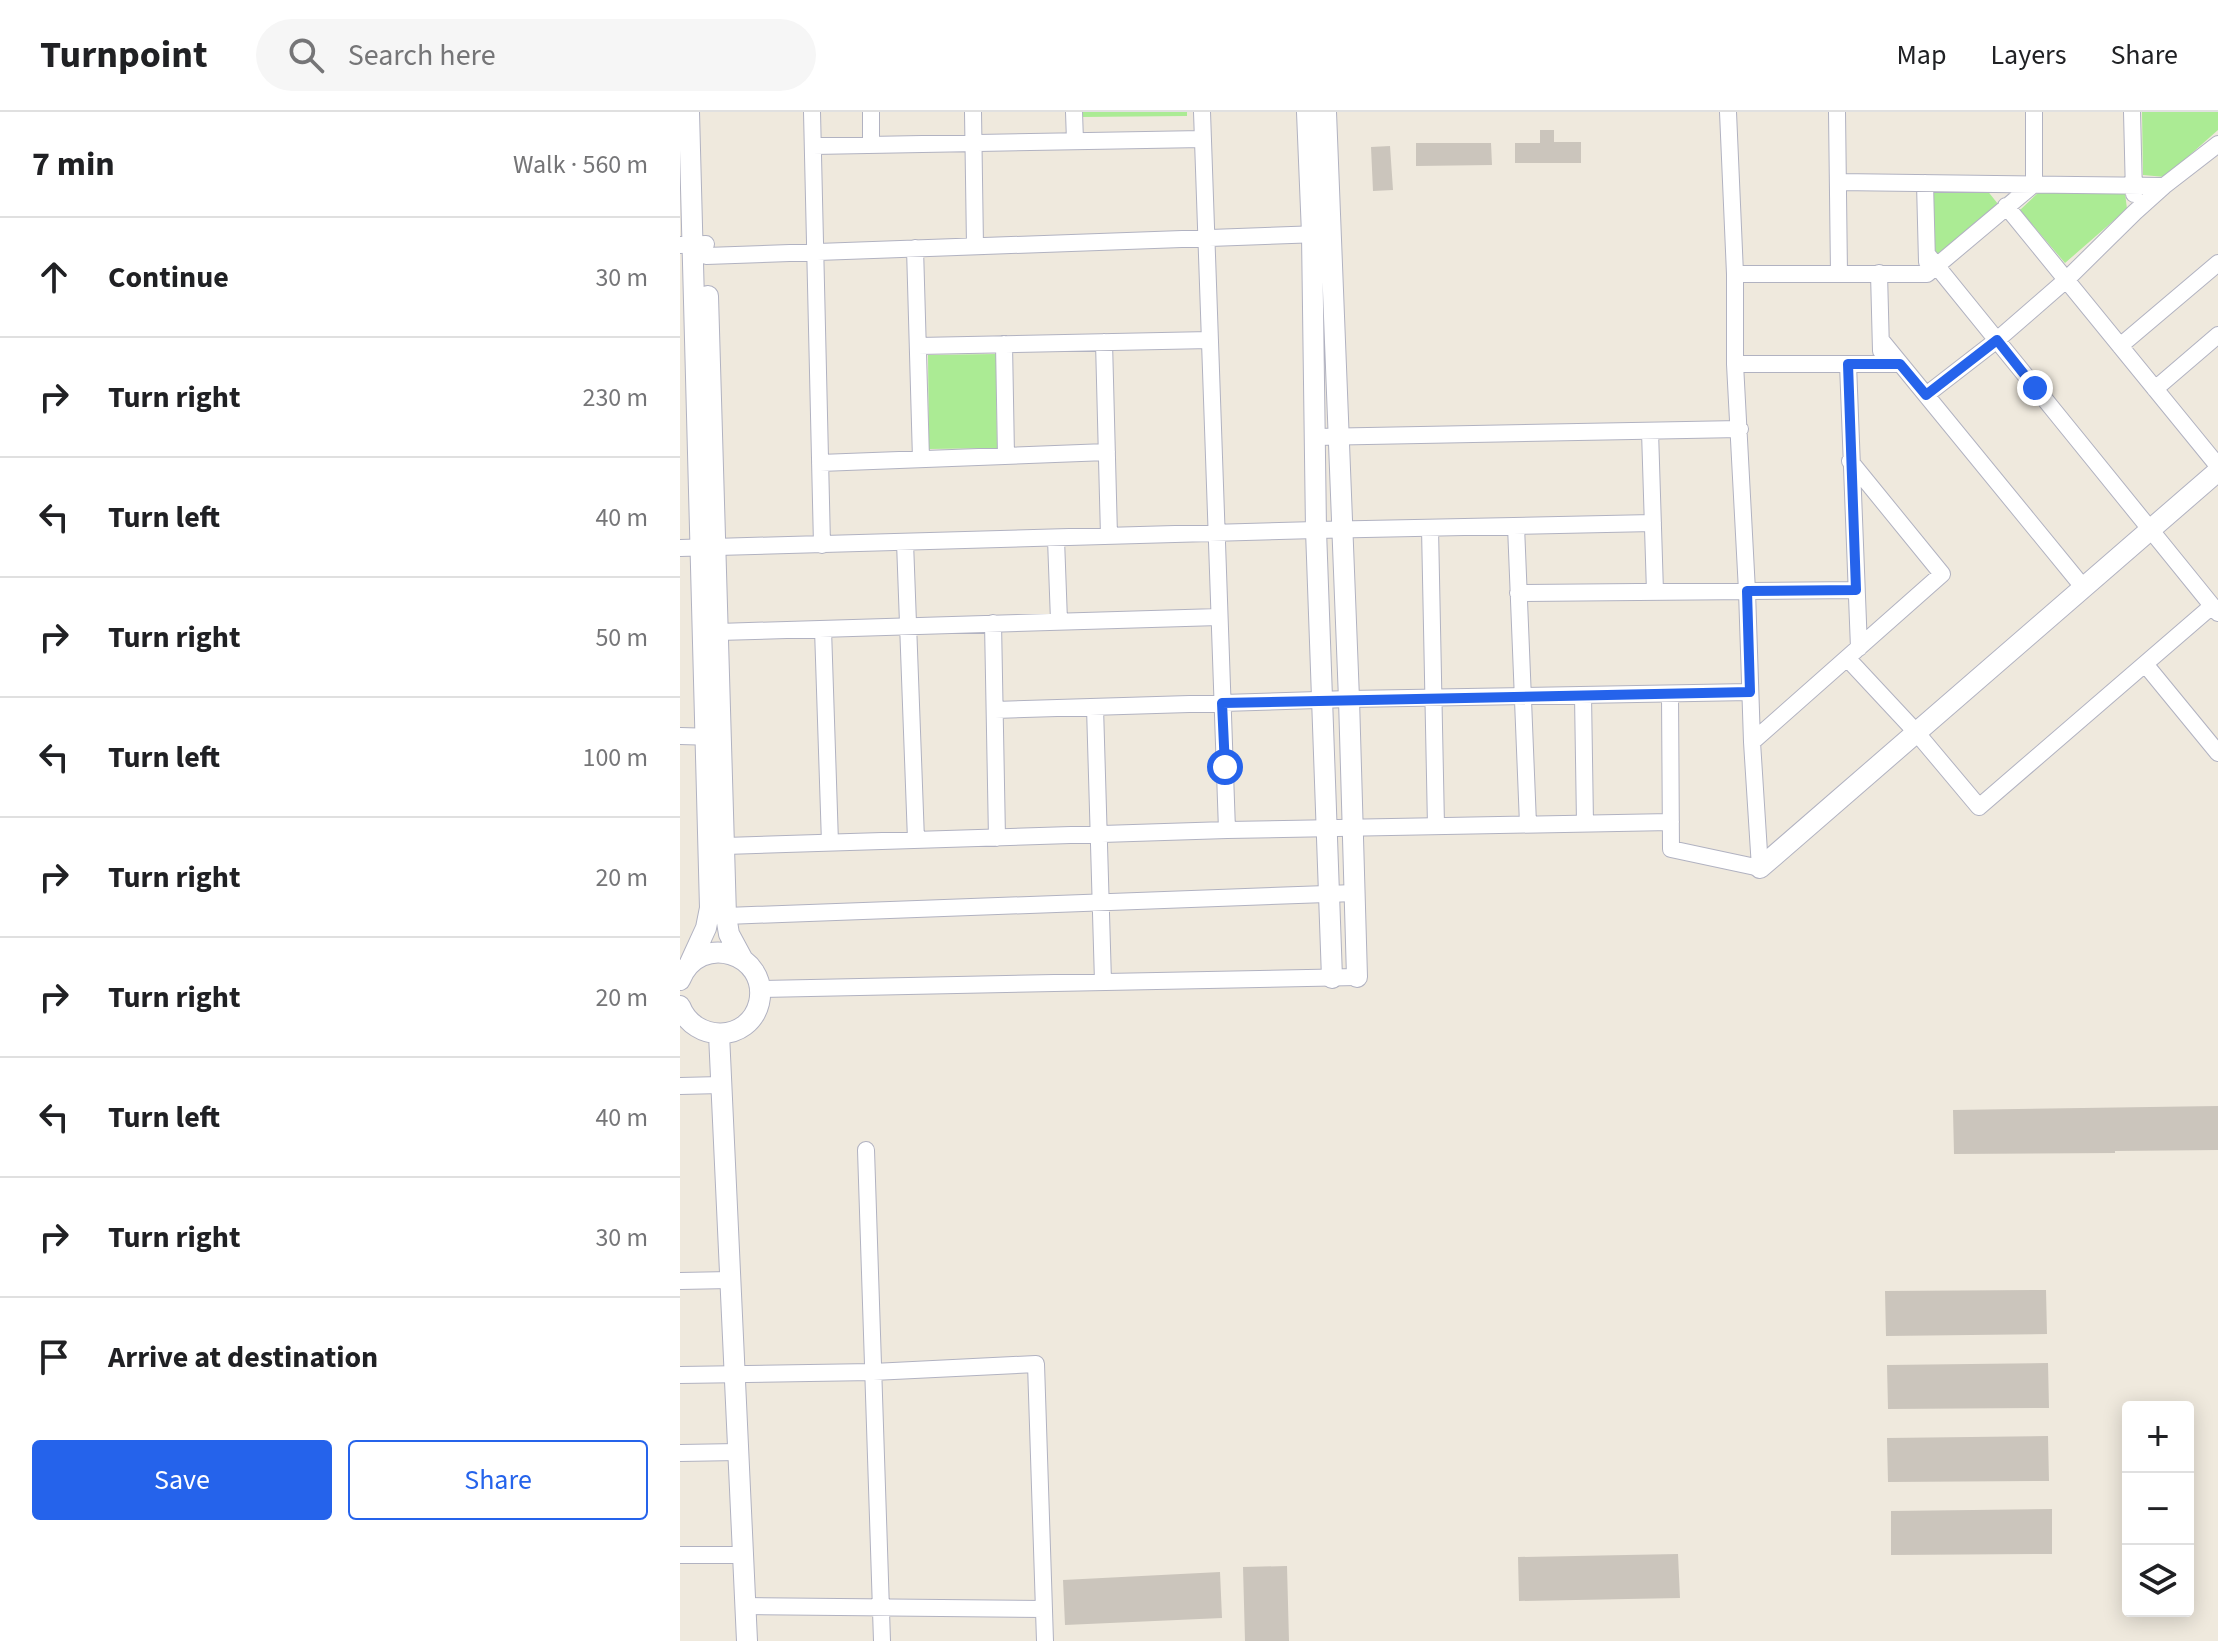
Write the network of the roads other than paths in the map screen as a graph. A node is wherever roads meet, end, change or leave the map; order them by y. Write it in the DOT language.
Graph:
graph roads {
  1 [pos="689,112"];
  2 [pos="703,112"];
  3 [pos="812,112"];
  4 [pos="871,112"];
  5 [pos="973,112"];
  6 [pos="1074,112"];
  7 [pos="1202,112"];
  8 [pos="1307,112"];
  9 [pos="1326,112"];
  10 [pos="1728,112"];
  11 [pos="1837,112"];
  12 [pos="2034,112"];
  13 [pos="2132,112"];
  14 [pos="1203,139"];
  15 [pos="1075,141"];
  16 [pos="973,143"];
  17 [pos="2218,144"];
  18 [pos="871,145"];
  19 [pos="813,146"];
  20 [pos="1838,182"];
  21 [pos="1925,183"];
  22 [pos="2034,184"];
  23 [pos="2134,186"];
  24 [pos="2164,186"];
  25 [pos="2006,206"];
  26 [pos="2135,212"];
  27 [pos="1321,234"];
  28 [pos="1206,238"];
  29 [pos="975,246"];
  30 [pos="696,247"];
  31 [pos="915,248"];
  32 [pos="815,252"];
  33 [pos="2218,263"];
  34 [pos="1930,265"];
  35 [pos="1879,273"];
  36 [pos="1735,274"];
  37 [pos="1839,274"];
  38 [pos="2066,280"];
  39 [pos="2218,335"];
  40 [pos="1210,340"];
  41 [pos="1881,340"];
  42 [pos="1997,340"];
  43 [pos="695,342"];
  44 [pos="1104,342"];
  45 [pos="1004,344"];
  46 [pos="918,346"];
  47 [pos="2120,346"];
  48 [pos="1735,364"];
  49 [pos="1848,364"];
  50 [pos="1881,364"];
  51 [pos="1900,364"];
  52 [pos="2155,389"];
  53 [pos="1926,395"];
  54 [pos="1740,429"];
  55 [pos="1650,431"];
  56 [pos="1315,437"];
  57 [pos="1339,438"];
  58 [pos="1107,452"];
  59 [pos="1006,456"];
  60 [pos="921,459"];
  61 [pos="1850,461"];
  62 [pos="820,463"];
  63 [pos="2218,468"];
  64 [pos="1653,523"];
  65 [pos="1516,526"];
  66 [pos="1430,528"];
  67 [pos="2150,529"];
  68 [pos="1316,530"];
  69 [pos="1342,530"];
  70 [pos="1216,533"];
  71 [pos="1109,536"];
  72 [pos="1056,539"];
  73 [pos="905,542"];
  74 [pos="822,545"];
  75 [pos="708,547"];
  76 [pos="680,548"];
  77 [pos="2083,587"];
  78 [pos="1856,590"];
  79 [pos="1747,591"];
  80 [pos="1655,592"];
  81 [pos="1518,593"];
  82 [pos="2215,610"];
  83 [pos="1219,617"];
  84 [pos="1059,621"];
  85 [pos="993,623"];
  86 [pos="908,626"];
  87 [pos="823,629"];
  88 [pos="718,632"];
  89 [pos="1853,653"];
  90 [pos="2145,664"];
  91 [pos="1750,692"];
  92 [pos="1670,694"];
  93 [pos="1583,695"];
  94 [pos="1523,696"];
  95 [pos="1434,698"];
  96 [pos="1349,699"];
  97 [pos="1323,700"];
  98 [pos="1222,703"];
  99 [pos="1095,707"];
  100 [pos="995,710"];
  101 [pos="1916,732"];
  102 [pos="680,736"];
  103 [pos="713,736"];
  104 [pos="1752,742"];
  105 [pos="2218,753"];
  106 [pos="1671,822"];
  107 [pos="1585,823"];
  108 [pos="1528,824"];
  109 [pos="1436,826"];
  110 [pos="1353,827"];
  111 [pos="1326,828"];
  112 [pos="1227,830"];
  113 [pos="1099,835"];
  114 [pos="997,838"];
  115 [pos="916,840"];
  116 [pos="830,843"];
  117 [pos="725,846"];
  118 [pos="1760,868"];
  119 [pos="1355,893"];
  120 [pos="1330,894"];
  121 [pos="1101,903"];
  122 [pos="726,916"];
  123 [pos="743,960"];
  124 [pos="684,972"];
  125 [pos="1357,977"];
  126 [pos="1332,978"];
  127 [pos="1103,982"];
  128 [pos="759,989"];
  129 [pos="680,1006"];
  130 [pos="719,1034"];
  131 [pos="721,1085"];
  132 [pos="680,1086"];
  133 [pos="866,1150"];
  134 [pos="730,1280"];
  135 [pos="680,1281"];
  136 [pos="873,1372"];
  137 [pos="680,1375"];
  138 [pos="735,1375"];
  139 [pos="738,1452"];
  140 [pos="680,1453"];
  141 [pos="680,1555"];
  142 [pos="742,1555"];
  143 [pos="744,1606"];
  144 [pos="881,1607"];
  145 [pos="1044,1609"];
  146 [pos="747,1641"];
  147 [pos="882,1641"];
  148 [pos="1045,1641"];
  1 -- 30 [label="street"];
  2 -- 30 [label="street"];
  3 -- 19 [label="street"];
  4 -- 18 [label="street"];
  5 -- 16 [label="street"];
  6 -- 15 [label="street"];
  7 -- 14 [label="street"];
  8 -- 27 [label="street"];
  9 -- 27 [label="street"];
  10 -- 36 [label="street"];
  11 -- 20 [label="street"];
  12 -- 22 [label="street"];
  13 -- 23 [label="street"];
  14 -- 15 [label="street"];
  14 -- 28 [label="street"];
  15 -- 16 [label="street"];
  16 -- 18 [label="street"];
  16 -- 29 [label="street"];
  17 -- 24 [label="street"];
  18 -- 19 [label="street"];
  19 -- 32 [label="street"];
  20 -- 21 [label="street"];
  20 -- 37 [label="street"];
  21 -- 22 [label="street"];
  21 -- 34 [label="street"];
  22 -- 23 [label="street"];
  22 -- 25 [label="street"];
  23 -- 24 [label="street"];
  23 -- 26 [label="street"];
  24 -- 26 [label="street"];
  25 -- 34 [label="street"];
  25 -- 38 [label="street"];
  26 -- 38 [label="street"];
  27 -- 28 [label="street"];
  27 -- 56 [label="street"];
  27 -- 57 [label="street"];
  28 -- 29 [label="street"];
  28 -- 40 [label="street"];
  29 -- 31 [label="street"];
  30 -- 32 [label="street"];
  30 -- 43 [label="street"];
  31 -- 32 [label="street"];
  31 -- 46 [label="street"];
  32 -- 62 [label="street"];
  33 -- 47 [label="street"];
  34 -- 35 [label="street"];
  34 -- 42 [label="street"];
  35 -- 37 [label="street"];
  35 -- 41 [label="street"];
  36 -- 37 [label="street"];
  36 -- 48 [label="street"];
  38 -- 42 [label="street"];
  38 -- 47 [label="street"];
  39 -- 52 [label="street"];
  40 -- 44 [label="street"];
  40 -- 70 [label="street"];
  41 -- 50 [label="street"];
  41 -- 51 [label="street"];
  42 -- 53 [label="street"];
  42 -- 67 [label="street"];
  43 -- 75 [label="street"];
  44 -- 45 [label="street"];
  44 -- 58 [label="street"];
  45 -- 46 [label="street"];
  45 -- 59 [label="street"];
  46 -- 60 [label="street"];
  47 -- 52 [label="street"];
  48 -- 49 [label="street"];
  48 -- 54 [label="street"];
  49 -- 50 [label="street"];
  49 -- 61 [label="street"];
  50 -- 51 [label="street"];
  51 -- 53 [label="street"];
  52 -- 63 [label="street"];
  53 -- 77 [label="street"];
  54 -- 55 [label="street"];
  54 -- 79 [label="street"];
  55 -- 57 [label="street"];
  55 -- 64 [label="street"];
  56 -- 57 [label="street"];
  56 -- 68 [label="street"];
  57 -- 69 [label="street"];
  58 -- 59 [label="street"];
  58 -- 71 [label="street"];
  59 -- 60 [label="street"];
  60 -- 62 [label="street"];
  61 -- 78 [label="street"];
  61 -- 89 [label="street"];
  62 -- 74 [label="street"];
  63 -- 67 [label="street"];
  64 -- 65 [label="street"];
  64 -- 80 [label="street"];
  65 -- 66 [label="street"];
  65 -- 81 [label="street"];
  66 -- 69 [label="street"];
  66 -- 95 [label="street"];
  67 -- 77 [label="street"];
  67 -- 82 [label="street"];
  68 -- 69 [label="street"];
  68 -- 70 [label="street"];
  68 -- 97 [label="street"];
  69 -- 96 [label="street"];
  70 -- 71 [label="street"];
  70 -- 83 [label="street"];
  71 -- 72 [label="street"];
  72 -- 73 [label="street"];
  72 -- 84 [label="street"];
  73 -- 74 [label="street"];
  73 -- 86 [label="street"];
  74 -- 75 [label="street"];
  75 -- 76 [label="street"];
  75 -- 88 [label="street"];
  75 -- 103 [label="street"];
  77 -- 101 [label="street"];
  78 -- 79 [label="street"];
  78 -- 89 [label="street"];
  79 -- 80 [label="street"];
  79 -- 91 [label="street"];
  80 -- 81 [label="street"];
  81 -- 94 [label="street"];
  82 -- 90 [label="street"];
  83 -- 84 [label="street"];
  83 -- 98 [label="street"];
  84 -- 85 [label="street"];
  85 -- 86 [label="street"];
  85 -- 100 [label="street"];
  86 -- 87 [label="street"];
  86 -- 115 [label="street"];
  87 -- 88 [label="street"];
  87 -- 116 [label="street"];
  88 -- 103 [label="street"];
  89 -- 101 [label="street"];
  89 -- 104 [label="street"];
  90 -- 101 [label="street"];
  90 -- 105 [label="street"];
  91 -- 92 [label="street"];
  91 -- 104 [label="street"];
  92 -- 93 [label="street"];
  92 -- 106 [label="street"];
  93 -- 94 [label="street"];
  93 -- 107 [label="street"];
  94 -- 95 [label="street"];
  94 -- 108 [label="street"];
  95 -- 96 [label="street"];
  95 -- 109 [label="street"];
  96 -- 97 [label="street"];
  96 -- 110 [label="street"];
  97 -- 98 [label="street"];
  97 -- 111 [label="street"];
  98 -- 99 [label="street"];
  98 -- 112 [label="street"];
  99 -- 100 [label="street"];
  99 -- 113 [label="street"];
  100 -- 114 [label="street"];
  101 -- 118 [label="street"];
  102 -- 103 [label="street"];
  103 -- 117 [label="street"];
  103 -- 124 [label="street"];
  104 -- 118 [label="street"];
  106 -- 107 [label="street"];
  106 -- 118 [label="street"];
  107 -- 108 [label="street"];
  108 -- 109 [label="street"];
  109 -- 110 [label="street"];
  110 -- 111 [label="street"];
  110 -- 119 [label="street"];
  111 -- 112 [label="street"];
  111 -- 120 [label="street"];
  112 -- 113 [label="street"];
  113 -- 114 [label="street"];
  113 -- 121 [label="street"];
  114 -- 115 [label="street"];
  115 -- 116 [label="street"];
  116 -- 117 [label="street"];
  117 -- 122 [label="street"];
  119 -- 120 [label="street"];
  119 -- 125 [label="street"];
  120 -- 121 [label="street"];
  120 -- 126 [label="street"];
  121 -- 122 [label="street"];
  121 -- 127 [label="street"];
  122 -- 123 [label="street"];
  123 -- 124 [label="street"];
  123 -- 128 [label="street"];
  125 -- 126 [label="street"];
  126 -- 127 [label="street"];
  127 -- 128 [label="street"];
  128 -- 130 [label="street"];
  129 -- 130 [label="street"];
  130 -- 131 [label="street"];
  131 -- 132 [label="street"];
  131 -- 134 [label="street"];
  133 -- 136 [label="street"];
  134 -- 135 [label="street"];
  134 -- 138 [label="street"];
  136 -- 138 [label="street"];
  136 -- 144 [label="street"];
  136 -- 145 [label="street"];
  137 -- 138 [label="street"];
  138 -- 139 [label="street"];
  139 -- 140 [label="street"];
  139 -- 142 [label="street"];
  141 -- 142 [label="street"];
  142 -- 143 [label="street"];
  143 -- 144 [label="street"];
  143 -- 146 [label="street"];
  144 -- 145 [label="street"];
  144 -- 147 [label="street"];
  145 -- 148 [label="street"];
}
